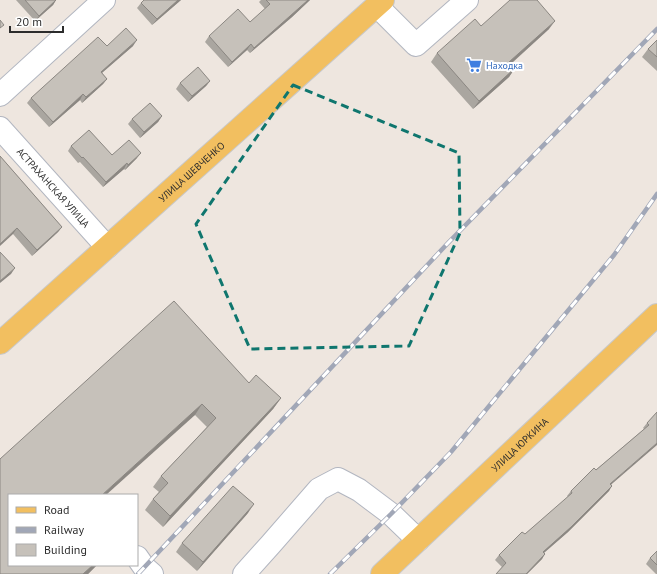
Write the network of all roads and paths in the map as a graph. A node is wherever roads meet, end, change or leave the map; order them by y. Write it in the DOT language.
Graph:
graph roads {
  1 [pos="104,0"];
  2 [pos="467,0"];
  3 [pos="380,3"];
  4 [pos="0,95"];
  5 [pos="0,128"];
  6 [pos="107,247"];
  7 [pos="657,315"];
  8 [pos="0,343"];
  9 [pos="418,540"];
  10 [pos="138,559"];
  11 [pos="393,570"];
  12 [pos="152,574"];
  13 [pos="244,574"];
  1 -- 4 [label="street"];
  2 -- 3 [label="street"];
  3 -- 6 [label="main road, УЛИЦА ШЕВЧЕНКО"];
  5 -- 6 [label="street, АСТРАХАНСКАЯ УЛИЦА"];
  6 -- 8 [label="main road, УЛИЦА ШЕВЧЕНКО"];
  7 -- 9 [label="main road, УЛИЦА ЮРКИНА"];
  9 -- 11 [label="main road, УЛИЦА ЮРКИНА"];
  9 -- 13 [label="street"];
  10 -- 12 [label="street"];
}
